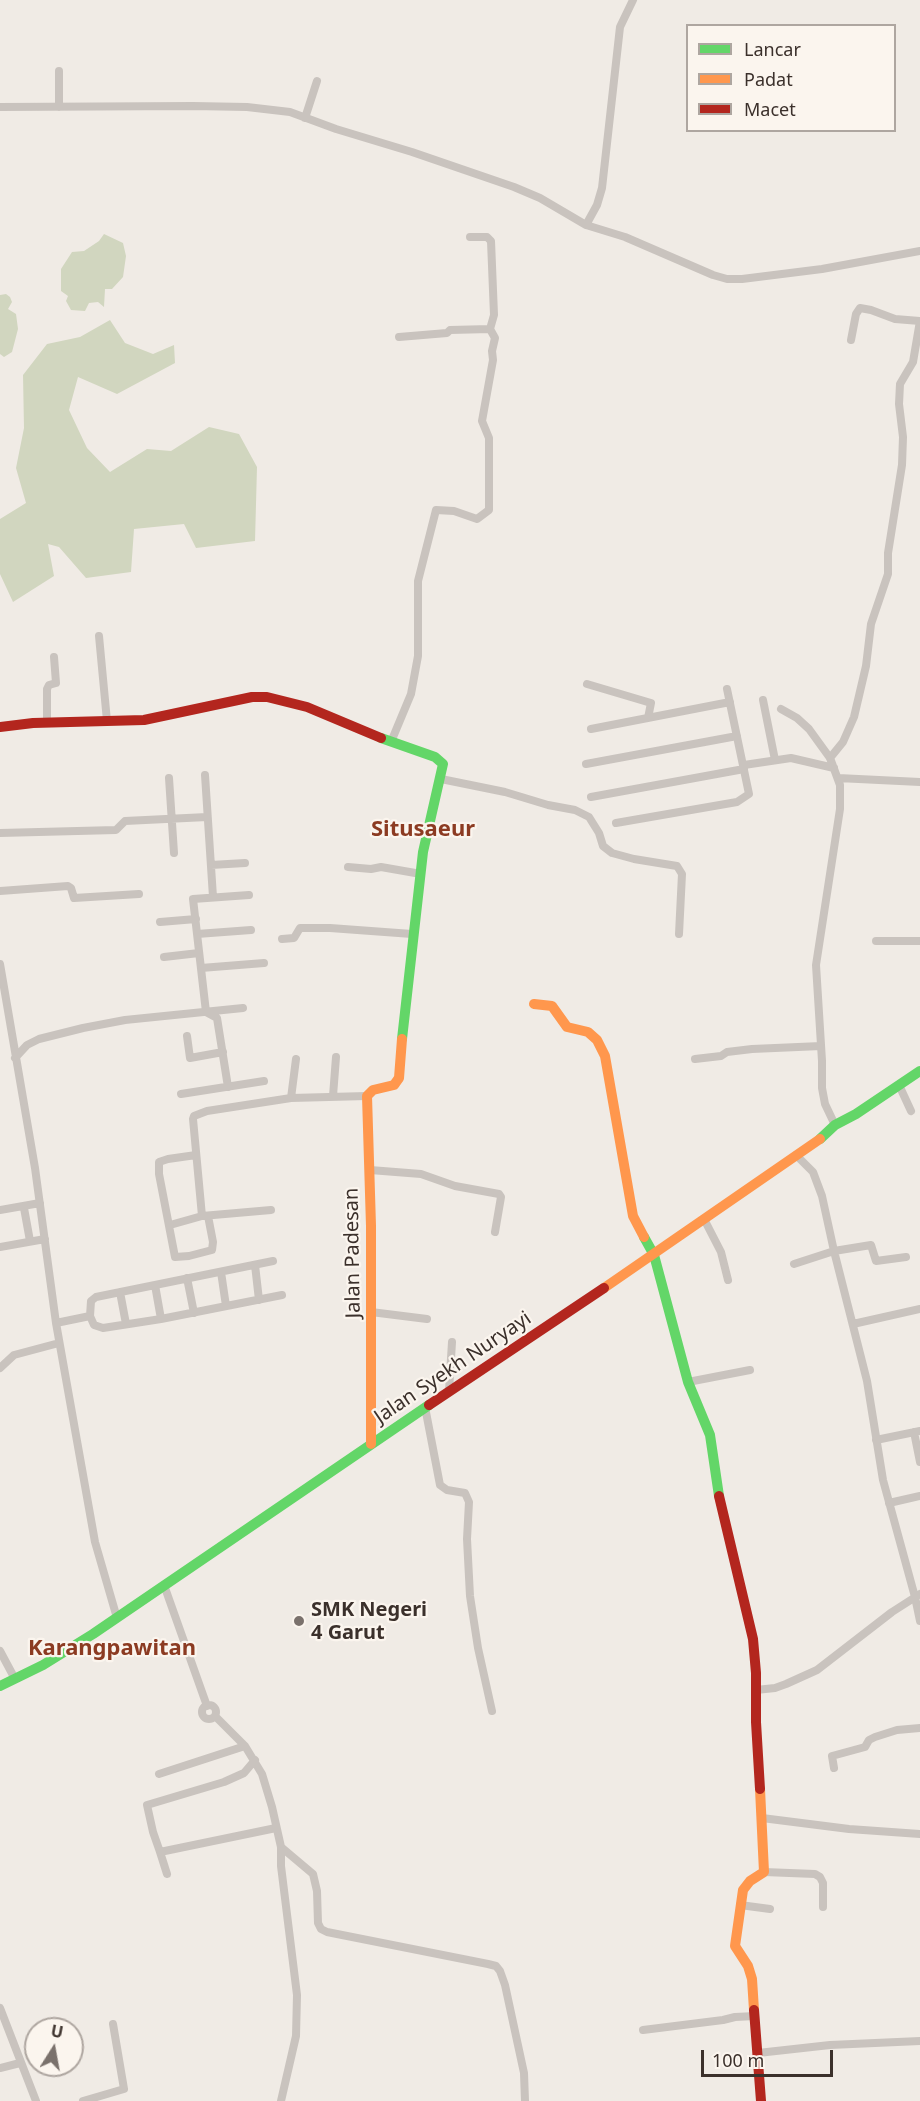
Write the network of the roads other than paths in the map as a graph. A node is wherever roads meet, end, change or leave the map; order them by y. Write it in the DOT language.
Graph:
graph roads {
  1 [pos="633,0"];
  2 [pos="59,70"];
  3 [pos="317,81"];
  4 [pos="0,107"];
  5 [pos="59,107"];
  6 [pos="305,118"];
  7 [pos="586,225"];
  8 [pos="470,237"];
  9 [pos="920,251"];
  10 [pos="920,321"];
  11 [pos="490,328"];
  12 [pos="399,337"];
  13 [pos="850,340"];
  14 [pos="99,636"];
  15 [pos="54,657"];
  16 [pos="587,684"];
  17 [pos="728,689"];
  18 [pos="763,700"];
  19 [pos="730,702"];
  20 [pos="781,709"];
  21 [pos="648,718"];
  22 [pos="107,721"];
  23 [pos="47,723"];
  24 [pos="0,727"];
  25 [pos="591,729"];
  26 [pos="737,736"];
  27 [pos="391,742"];
  28 [pos="830,758"];
  29 [pos="775,760"];
  30 [pos="586,764"];
  31 [pos="744,767"];
  32 [pos="834,768"];
  33 [pos="205,775"];
  34 [pos="169,777"];
  35 [pos="838,778"];
  36 [pos="441,779"];
  37 [pos="920,782"];
  38 [pos="591,797"];
  39 [pos="207,817"];
  40 [pos="172,819"];
  41 [pos="616,823"];
  42 [pos="0,833"];
  43 [pos="174,853"];
  44 [pos="245,863"];
  45 [pos="211,865"];
  46 [pos="348,867"];
  47 [pos="421,874"];
  48 [pos="0,891"];
  49 [pos="139,894"];
  50 [pos="249,895"];
  51 [pos="213,897"];
  52 [pos="196,919"];
  53 [pos="160,922"];
  54 [pos="251,930"];
  55 [pos="197,934"];
  56 [pos="412,934"];
  57 [pos="679,934"];
  58 [pos="282,939"];
  59 [pos="920,941"];
  60 [pos="876,942"];
  61 [pos="199,953"];
  62 [pos="164,957"];
  63 [pos="264,963"];
  64 [pos="0,964"];
  65 [pos="201,968"];
  66 [pos="1,985"];
  67 [pos="534,1004"];
  68 [pos="243,1008"];
  69 [pos="206,1012"];
  70 [pos="187,1036"];
  71 [pos="821,1046"];
  72 [pos="223,1052"];
  73 [pos="336,1057"];
  74 [pos="15,1058"];
  75 [pos="296,1059"];
  76 [pos="695,1059"];
  77 [pos="920,1071"];
  78 [pos="264,1081"];
  79 [pos="899,1085"];
  80 [pos="228,1087"];
  81 [pos="181,1094"];
  82 [pos="333,1096"];
  83 [pos="367,1096"];
  84 [pos="291,1098"];
  85 [pos="911,1111"];
  86 [pos="835,1125"];
  87 [pos="196,1155"];
  88 [pos="796,1155"];
  89 [pos="370,1170"];
  90 [pos="40,1203"];
  91 [pos="24,1208"];
  92 [pos="0,1210"];
  93 [pos="272,1210"];
  94 [pos="205,1216"];
  95 [pos="704,1219"];
  96 [pos="170,1224"];
  97 [pos="495,1232"];
  98 [pos="45,1239"];
  99 [pos="30,1242"];
  100 [pos="0,1247"];
  101 [pos="834,1251"];
  102 [pos="654,1254"];
  103 [pos="906,1257"];
  104 [pos="273,1261"];
  105 [pos="794,1264"];
  106 [pos="255,1265"];
  107 [pos="221,1272"];
  108 [pos="188,1278"];
  109 [pos="728,1280"];
  110 [pos="155,1285"];
  111 [pos="120,1292"];
  112 [pos="282,1295"];
  113 [pos="259,1300"];
  114 [pos="226,1306"];
  115 [pos="920,1309"];
  116 [pos="371,1312"];
  117 [pos="194,1313"];
  118 [pos="90,1316"];
  119 [pos="161,1319"];
  120 [pos="427,1319"];
  121 [pos="56,1323"];
  122 [pos="126,1324"];
  123 [pos="853,1324"];
  124 [pos="452,1342"];
  125 [pos="59,1343"];
  126 [pos="0,1368"];
  127 [pos="750,1370"];
  128 [pos="688,1382"];
  129 [pos="448,1391"];
  130 [pos="425,1407"];
  131 [pos="917,1431"];
  132 [pos="876,1440"];
  133 [pos="371,1444"];
  134 [pos="920,1462"];
  135 [pos="920,1496"];
  136 [pos="889,1503"];
  137 [pos="164,1585"];
  138 [pos="918,1596"];
  139 [pos="117,1618"];
  140 [pos="920,1621"];
  141 [pos="0,1651"];
  142 [pos="15,1679"];
  143 [pos="0,1686"];
  144 [pos="756,1690"];
  145 [pos="492,1711"];
  146 [pos="920,1728"];
  147 [pos="245,1746"];
  148 [pos="255,1761"];
  149 [pos="834,1768"];
  150 [pos="159,1774"];
  151 [pos="762,1818"];
  152 [pos="276,1828"];
  153 [pos="920,1834"];
  154 [pos="280,1847"];
  155 [pos="160,1852"];
  156 [pos="764,1872"];
  157 [pos="167,1874"];
  158 [pos="740,1905"];
  159 [pos="823,1907"];
  160 [pos="770,1909"];
  161 [pos="0,2008"];
  162 [pos="754,2016"];
  163 [pos="113,2024"];
  164 [pos="643,2030"];
  165 [pos="920,2041"];
  166 [pos="758,2053"];
  167 [pos="20,2063"];
  168 [pos="0,2068"];
  169 [pos="36,2101"];
  170 [pos="83,2101"];
  171 [pos="281,2101"];
  172 [pos="525,2101"];
  173 [pos="761,2101"];
  1 -- 7 [label="street"];
  2 -- 5 [label="street"];
  3 -- 6 [label="street"];
  4 -- 5 [label="street"];
  5 -- 6 [label="street"];
  6 -- 7 [label="street"];
  7 -- 9 [label="street"];
  8 -- 11 [label="street"];
  10 -- 13 [label="street"];
  10 -- 28 [label="street"];
  11 -- 12 [label="street"];
  11 -- 27 [label="street"];
  14 -- 22 [label="street"];
  15 -- 23 [label="street"];
  16 -- 21 [label="street"];
  17 -- 19 [label="street"];
  18 -- 29 [label="street"];
  19 -- 21 [label="street"];
  19 -- 26 [label="street"];
  20 -- 28 [label="street"];
  21 -- 25 [label="street"];
  22 -- 23 [label="street"];
  22 -- 27 [label="street"];
  23 -- 24 [label="street"];
  26 -- 30 [label="street"];
  26 -- 31 [label="street"];
  27 -- 36 [label="street"];
  28 -- 32 [label="street"];
  29 -- 31 [label="street"];
  29 -- 32 [label="street"];
  31 -- 38 [label="street"];
  31 -- 41 [label="street"];
  32 -- 35 [label="street"];
  33 -- 39 [label="street"];
  34 -- 40 [label="street"];
  35 -- 37 [label="street"];
  35 -- 71 [label="street"];
  36 -- 47 [label="street"];
  36 -- 57 [label="street"];
  39 -- 40 [label="street"];
  39 -- 45 [label="street"];
  40 -- 42 [label="street"];
  40 -- 43 [label="street"];
  44 -- 45 [label="street"];
  45 -- 51 [label="street"];
  46 -- 47 [label="street"];
  47 -- 56 [label="street"];
  48 -- 49 [label="street"];
  50 -- 51 [label="street"];
  51 -- 52 [label="street"];
  52 -- 53 [label="street"];
  52 -- 55 [label="street"];
  54 -- 55 [label="street"];
  55 -- 61 [label="street"];
  56 -- 58 [label="street"];
  56 -- 83 [label="street"];
  59 -- 60 [label="street"];
  61 -- 62 [label="street"];
  61 -- 65 [label="street"];
  63 -- 65 [label="street"];
  64 -- 66 [label="street"];
  65 -- 69 [label="street"];
  66 -- 74 [label="street"];
  67 -- 102 [label="street"];
  68 -- 69 [label="street"];
  69 -- 72 [label="street"];
  69 -- 74 [label="street"];
  70 -- 72 [label="street"];
  71 -- 76 [label="street"];
  71 -- 86 [label="street"];
  72 -- 80 [label="street"];
  73 -- 82 [label="street"];
  74 -- 90 [label="street"];
  75 -- 84 [label="street"];
  77 -- 79 [label="street, Jalan Syekh Nuryayi"];
  78 -- 80 [label="street"];
  79 -- 85 [label="street"];
  79 -- 86 [label="street, Jalan Syekh Nuryayi"];
  80 -- 81 [label="street"];
  82 -- 83 [label="street"];
  82 -- 84 [label="street"];
  83 -- 89 [label="street, Jalan Padesan"];
  84 -- 87 [label="street"];
  86 -- 88 [label="street, Jalan Syekh Nuryayi"];
  87 -- 94 [label="street"];
  87 -- 96 [label="street"];
  88 -- 95 [label="street, Jalan Syekh Nuryayi"];
  88 -- 101 [label="street"];
  89 -- 97 [label="street"];
  89 -- 116 [label="street, Jalan Padesan"];
  90 -- 92 [label="street"];
  90 -- 98 [label="street"];
  91 -- 99 [label="street"];
  93 -- 94 [label="street"];
  94 -- 96 [label="street"];
  94 -- 96 [label="street"];
  95 -- 102 [label="street, Jalan Syekh Nuryayi"];
  95 -- 109 [label="street"];
  98 -- 99 [label="street"];
  98 -- 121 [label="street"];
  99 -- 100 [label="street"];
  101 -- 103 [label="street"];
  101 -- 105 [label="street"];
  101 -- 123 [label="street"];
  102 -- 128 [label="street"];
  102 -- 129 [label="street, Jalan Syekh Nuryayi"];
  104 -- 106 [label="street"];
  106 -- 107 [label="street"];
  106 -- 113 [label="street"];
  107 -- 108 [label="street"];
  107 -- 114 [label="street"];
  108 -- 110 [label="street"];
  108 -- 117 [label="street"];
  110 -- 111 [label="street"];
  110 -- 119 [label="street"];
  111 -- 118 [label="street"];
  111 -- 122 [label="street"];
  112 -- 113 [label="street"];
  113 -- 114 [label="street"];
  114 -- 117 [label="street"];
  115 -- 123 [label="street"];
  116 -- 120 [label="street"];
  116 -- 133 [label="street, Jalan Padesan"];
  117 -- 119 [label="street"];
  118 -- 121 [label="street"];
  118 -- 122 [label="street"];
  119 -- 122 [label="street"];
  121 -- 125 [label="street"];
  123 -- 132 [label="street"];
  124 -- 129 [label="street"];
  125 -- 126 [label="street"];
  125 -- 139 [label="street"];
  127 -- 128 [label="street"];
  128 -- 144 [label="street"];
  129 -- 130 [label="street, Jalan Syekh Nuryayi"];
  130 -- 133 [label="street, Jalan Syekh Nuryayi"];
  130 -- 145 [label="street"];
  131 -- 132 [label="street"];
  131 -- 134 [label="street"];
  132 -- 136 [label="street"];
  133 -- 137 [label="street, Jalan Syekh Nuryayi"];
  135 -- 136 [label="street"];
  136 -- 138 [label="street"];
  137 -- 139 [label="street, Jalan Syekh Nuryayi"];
  137 -- 147 [label="street"];
  138 -- 140 [label="street"];
  138 -- 144 [label="street"];
  139 -- 142 [label="street, Jalan Syekh Nuryayi"];
  141 -- 142 [label="street"];
  142 -- 143 [label="street, Jalan Syekh Nuryayi"];
  144 -- 151 [label="street"];
  146 -- 149 [label="street"];
  147 -- 148 [label="street"];
  147 -- 150 [label="street"];
  148 -- 152 [label="street"];
  148 -- 155 [label="street"];
  151 -- 153 [label="street"];
  151 -- 156 [label="street"];
  152 -- 154 [label="street"];
  152 -- 155 [label="street"];
  154 -- 171 [label="street"];
  154 -- 172 [label="street"];
  155 -- 157 [label="street"];
  156 -- 158 [label="street"];
  156 -- 159 [label="street"];
  158 -- 160 [label="street"];
  158 -- 162 [label="street"];
  161 -- 167 [label="street"];
  162 -- 164 [label="street"];
  162 -- 166 [label="street"];
  163 -- 170 [label="street"];
  165 -- 166 [label="street"];
  166 -- 173 [label="street"];
  167 -- 168 [label="street"];
  167 -- 169 [label="street"];
}
